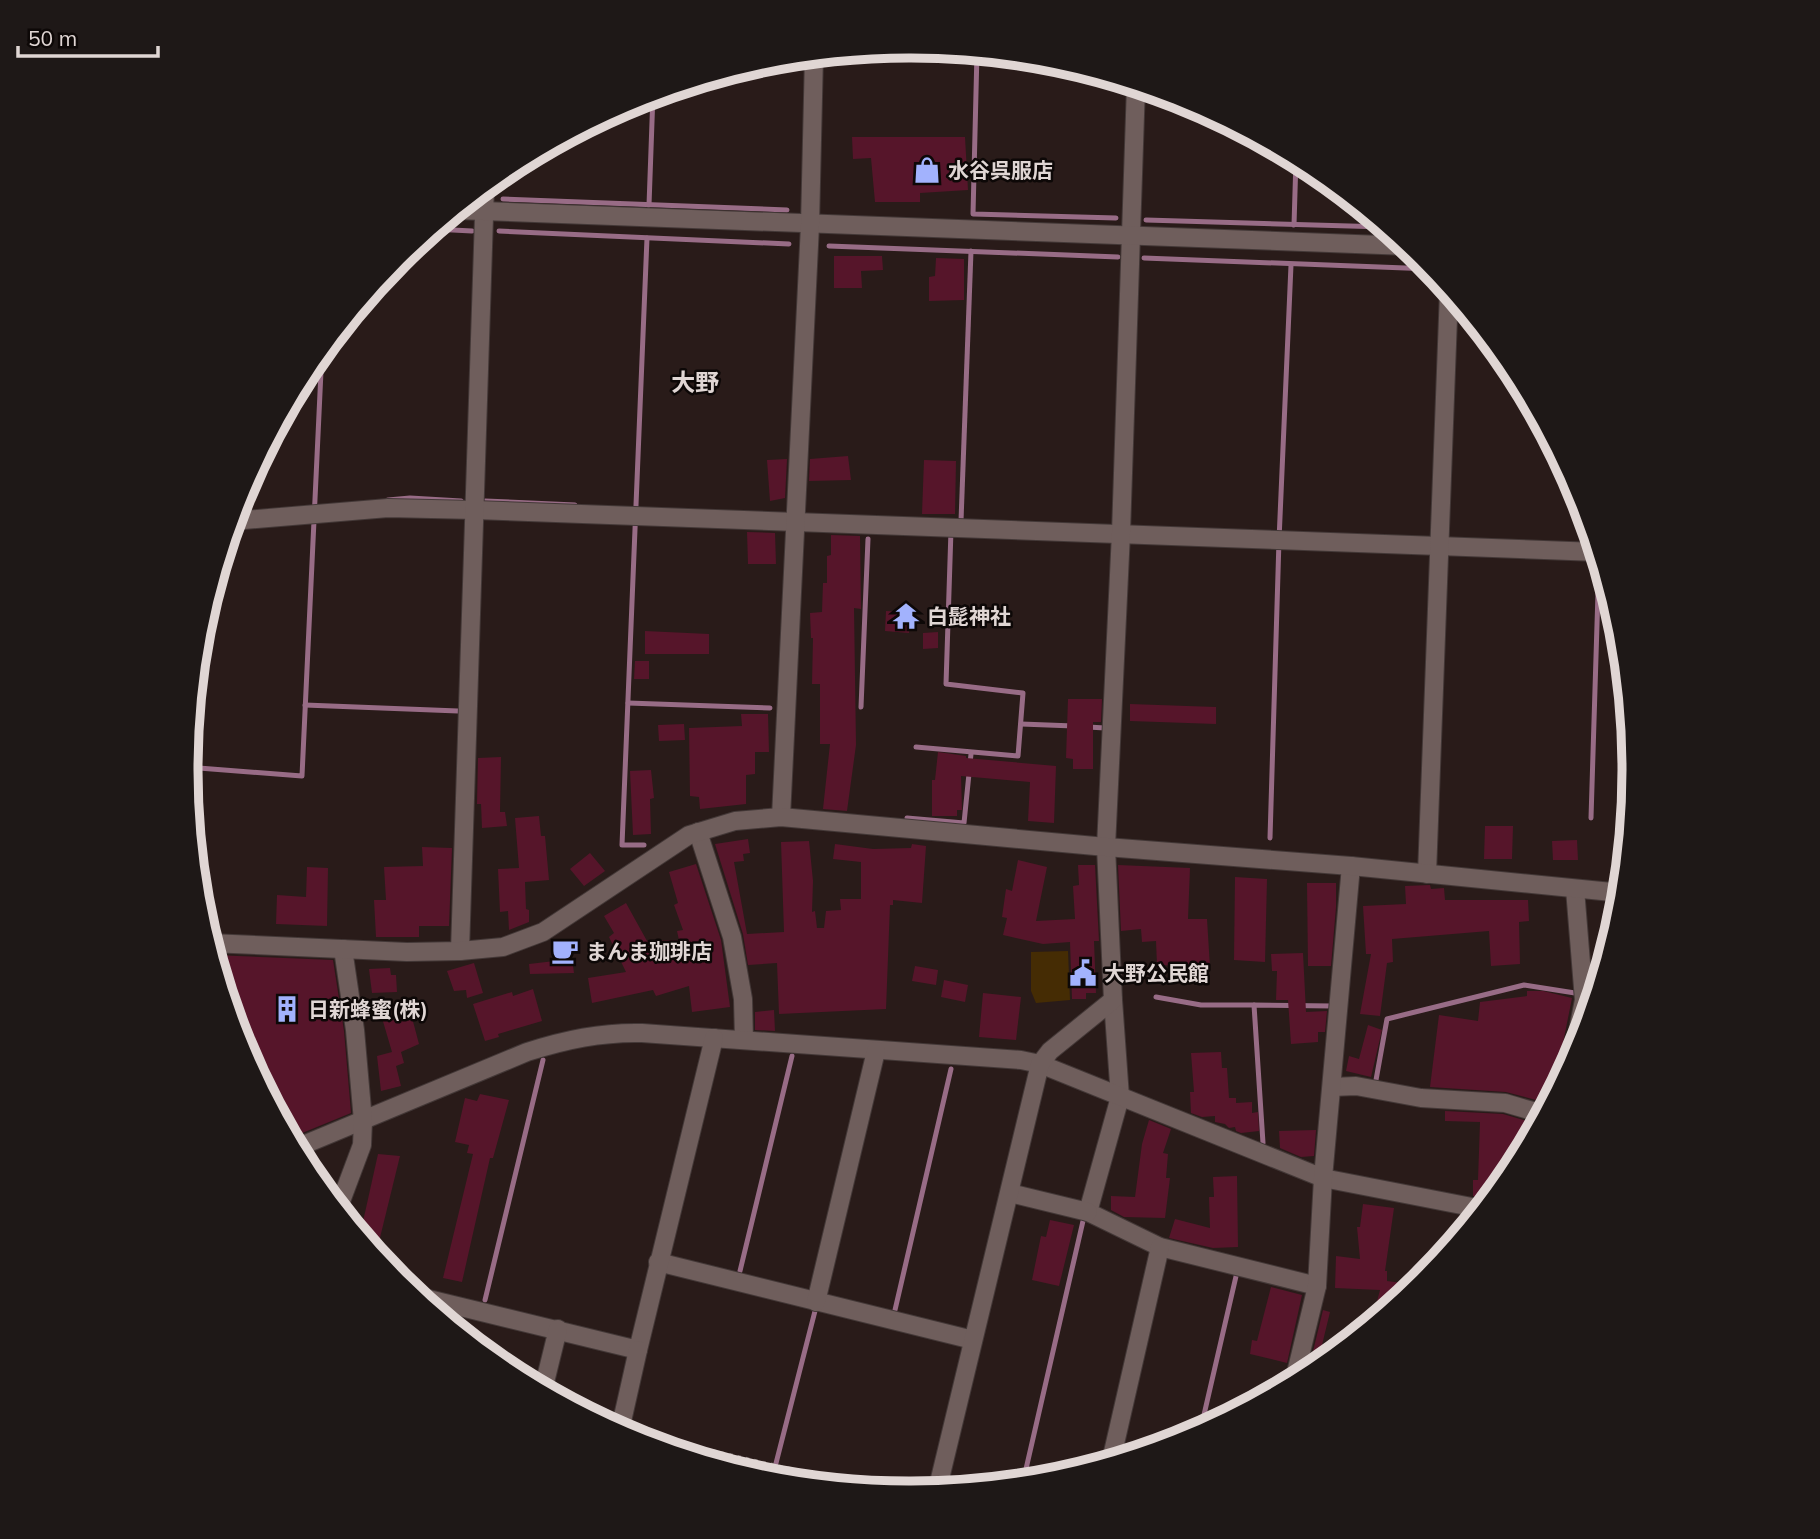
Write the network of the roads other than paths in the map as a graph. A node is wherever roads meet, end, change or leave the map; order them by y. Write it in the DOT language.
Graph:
graph roads {
  1 [pos="814,64"];
  2 [pos="1136,95"];
  3 [pos="484,200"];
  4 [pos="470,211"];
  5 [pos="484,211"];
  6 [pos="810,225"];
  7 [pos="1130,236"];
  8 [pos="1391,245"];
  9 [pos="1449,304"];
  10 [pos="475,510"];
  11 [pos="243,521"];
  12 [pos="794,523"];
  13 [pos="1121,533"];
  14 [pos="1440,546"];
  15 [pos="1587,552"];
  16 [pos="781,817"];
  17 [pos="698,832"];
  18 [pos="1106,847"];
  19 [pos="1350,866"];
  20 [pos="1427,874"];
  21 [pos="1575,888"];
  22 [pos="1611,892"];
  23 [pos="221,944"];
  24 [pos="342,950"];
  25 [pos="460,951"];
  26 [pos="1584,998"];
  27 [pos="1113,1000"];
  28 [pos="714,1038"];
  29 [pos="744,1040"];
  30 [pos="876,1051"];
  31 [pos="1040,1064"];
  32 [pos="1332,1087"];
  33 [pos="1120,1097"];
  34 [pos="1533,1111"];
  35 [pos="363,1121"];
  36 [pos="306,1144"];
  37 [pos="1322,1178"];
  38 [pos="1010,1193"];
  39 [pos="342,1199"];
  40 [pos="1472,1207"];
  41 [pos="1088,1212"];
  42 [pos="1160,1247"];
  43 [pos="658,1262"];
  44 [pos="1317,1286"];
  45 [pos="436,1301"];
  46 [pos="816,1302"];
  47 [pos="558,1329"];
  48 [pos="973,1340"];
  49 [pos="638,1350"];
  50 [pos="1301,1364"];
  51 [pos="545,1380"];
  52 [pos="622,1420"];
  53 [pos="1113,1451"];
  54 [pos="940,1480"];
  1 -- 6 [label="street"];
  2 -- 7 [label="street"];
  3 -- 5 [label="street"];
  4 -- 5 [label="street"];
  5 -- 6 [label="street"];
  5 -- 10 [label="street"];
  6 -- 7 [label="street"];
  6 -- 12 [label="street"];
  7 -- 8 [label="street"];
  7 -- 13 [label="street"];
  9 -- 14 [label="street"];
  10 -- 11 [label="street"];
  10 -- 12 [label="street"];
  10 -- 25 [label="street"];
  12 -- 13 [label="street"];
  12 -- 16 [label="street"];
  13 -- 14 [label="street"];
  13 -- 18 [label="street"];
  14 -- 15 [label="street"];
  14 -- 20 [label="street"];
  16 -- 17 [label="street"];
  16 -- 18 [label="street"];
  17 -- 25 [label="street"];
  17 -- 29 [label="street"];
  18 -- 19 [label="street"];
  18 -- 27 [label="street"];
  19 -- 20 [label="street"];
  19 -- 32 [label="street"];
  20 -- 21 [label="street"];
  21 -- 22 [label="street"];
  21 -- 26 [label="street"];
  23 -- 24 [label="street"];
  24 -- 25 [label="street"];
  24 -- 35 [label="street"];
  27 -- 31 [label="street"];
  27 -- 33 [label="street"];
  28 -- 29 [label="street"];
  28 -- 35 [label="street"];
  28 -- 43 [label="street"];
  29 -- 30 [label="street"];
  30 -- 31 [label="street"];
  30 -- 46 [label="street"];
  31 -- 33 [label="street"];
  31 -- 38 [label="street"];
  32 -- 34 [label="street"];
  32 -- 37 [label="street"];
  33 -- 37 [label="street"];
  33 -- 41 [label="street"];
  35 -- 36 [label="street"];
  35 -- 39 [label="street"];
  37 -- 40 [label="street"];
  37 -- 44 [label="street"];
  38 -- 41 [label="street"];
  38 -- 48 [label="street"];
  41 -- 42 [label="street"];
  42 -- 44 [label="street"];
  42 -- 53 [label="street"];
  43 -- 46 [label="street"];
  43 -- 49 [label="street"];
  44 -- 50 [label="street"];
  45 -- 47 [label="street"];
  46 -- 48 [label="street"];
  47 -- 49 [label="street"];
  47 -- 51 [label="street"];
  48 -- 54 [label="street"];
  49 -- 52 [label="street"];
}
